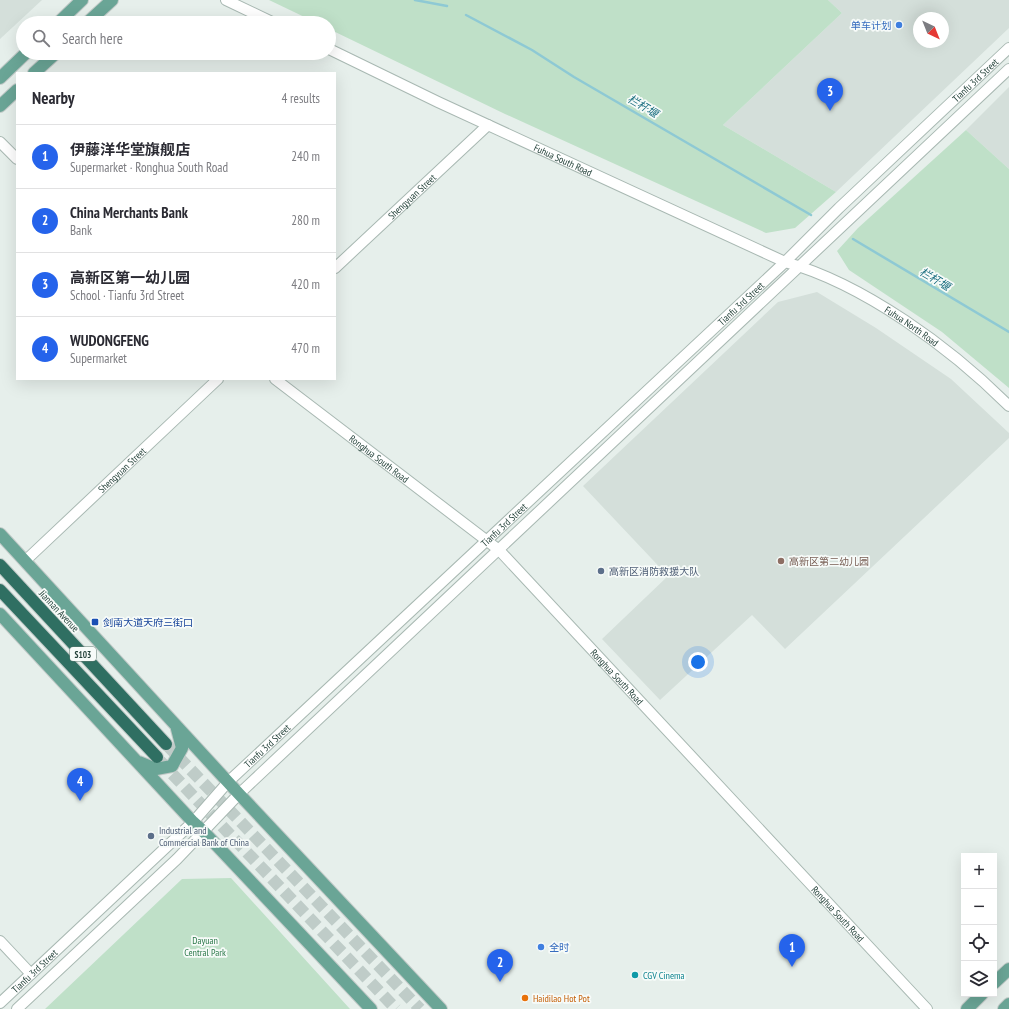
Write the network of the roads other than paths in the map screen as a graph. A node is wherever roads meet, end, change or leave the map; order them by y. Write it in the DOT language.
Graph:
graph roads {
  1 [pos="82,0"];
  2 [pos="112,0"];
  3 [pos="226,0"];
  4 [pos="65,16"];
  5 [pos="95,16"];
  6 [pos="259,16"];
  7 [pos="1009,48"];
  8 [pos="336,52"];
  9 [pos="19,60"];
  10 [pos="48,60"];
  11 [pos="1009,69"];
  12 [pos="35,72"];
  13 [pos="0,78"];
  14 [pos="16,91"];
  15 [pos="0,106"];
  16 [pos="488,125"];
  17 [pos="0,142"];
  18 [pos="16,158"];
  19 [pos="785,262"];
  20 [pos="800,266"];
  21 [pos="336,267"];
  22 [pos="217,380"];
  23 [pos="276,380"];
  24 [pos="1009,406"];
  25 [pos="0,534"];
  26 [pos="486,540"];
  27 [pos="498,550"];
  28 [pos="25,561"];
  29 [pos="0,565"];
  30 [pos="0,590"];
  31 [pos="0,614"];
  32 [pos="177,726"];
  33 [pos="166,744"];
  34 [pos="157,757"];
  35 [pos="136,761"];
  36 [pos="228,782"];
  37 [pos="239,794"];
  38 [pos="193,822"];
  39 [pos="204,832"];
  40 [pos="0,941"];
  41 [pos="1009,969"];
  42 [pos="31,974"];
  43 [pos="997,980"];
  44 [pos="979,997"];
  45 [pos="0,1003"];
  46 [pos="1009,1004"];
  47 [pos="17,1009"];
  48 [pos="371,1009"];
  49 [pos="441,1009"];
  50 [pos="927,1009"];
  51 [pos="966,1009"];
  52 [pos="1004,1009"];
  1 -- 4 [label="main road"];
  2 -- 5 [label="main road"];
  3 -- 6 [label="street"];
  7 -- 19 [label="street, Tianfu 3rd Street"];
  8 -- 16 [label="street, Fuhua South Road"];
  9 -- 13 [label="main road"];
  10 -- 12 [label="main road"];
  11 -- 20 [label="street, Tianfu 3rd Street"];
  14 -- 15 [label="main road"];
  16 -- 19 [label="street, Fuhua South Road"];
  16 -- 21 [label="street, Shengyuan Street"];
  17 -- 18 [label="street"];
  19 -- 20 [label="street, Fuhua South Road"];
  19 -- 26 [label="street, Tianfu 3rd Street"];
  20 -- 24 [label="street, Fuhua North Road"];
  20 -- 27 [label="street, Tianfu 3rd Street"];
  22 -- 28 [label="street, Shengyuan Street"];
  23 -- 26 [label="street, Ronghua South Road"];
  25 -- 28 [label="main road"];
  26 -- 27 [label="street, Ronghua South Road"];
  26 -- 36 [label="street, Tianfu 3rd Street"];
  27 -- 37 [label="street, Tianfu 3rd Street"];
  27 -- 50 [label="street, Ronghua South Road"];
  28 -- 32 [label="main road"];
  29 -- 33 [label="highway, Jiannan Avenue / S103"];
  30 -- 34 [label="highway, S103"];
  31 -- 35 [label="main road"];
  32 -- 35 [label="main road"];
  32 -- 36 [label="main road"];
  35 -- 38 [label="main road"];
  36 -- 37 [label="main road"];
  36 -- 38 [label="street, Tianfu 3rd Street"];
  37 -- 39 [label="street, Tianfu 3rd Street"];
  37 -- 49 [label="main road"];
  38 -- 39 [label="main road"];
  38 -- 42 [label="street, Tianfu 3rd Street"];
  39 -- 47 [label="street, Tianfu 3rd Street"];
  39 -- 48 [label="main road"];
  40 -- 42 [label="street"];
  41 -- 43 [label="main road"];
  42 -- 45 [label="street, Tianfu 3rd Street"];
  44 -- 51 [label="main road"];
  46 -- 52 [label="main road"];
}
